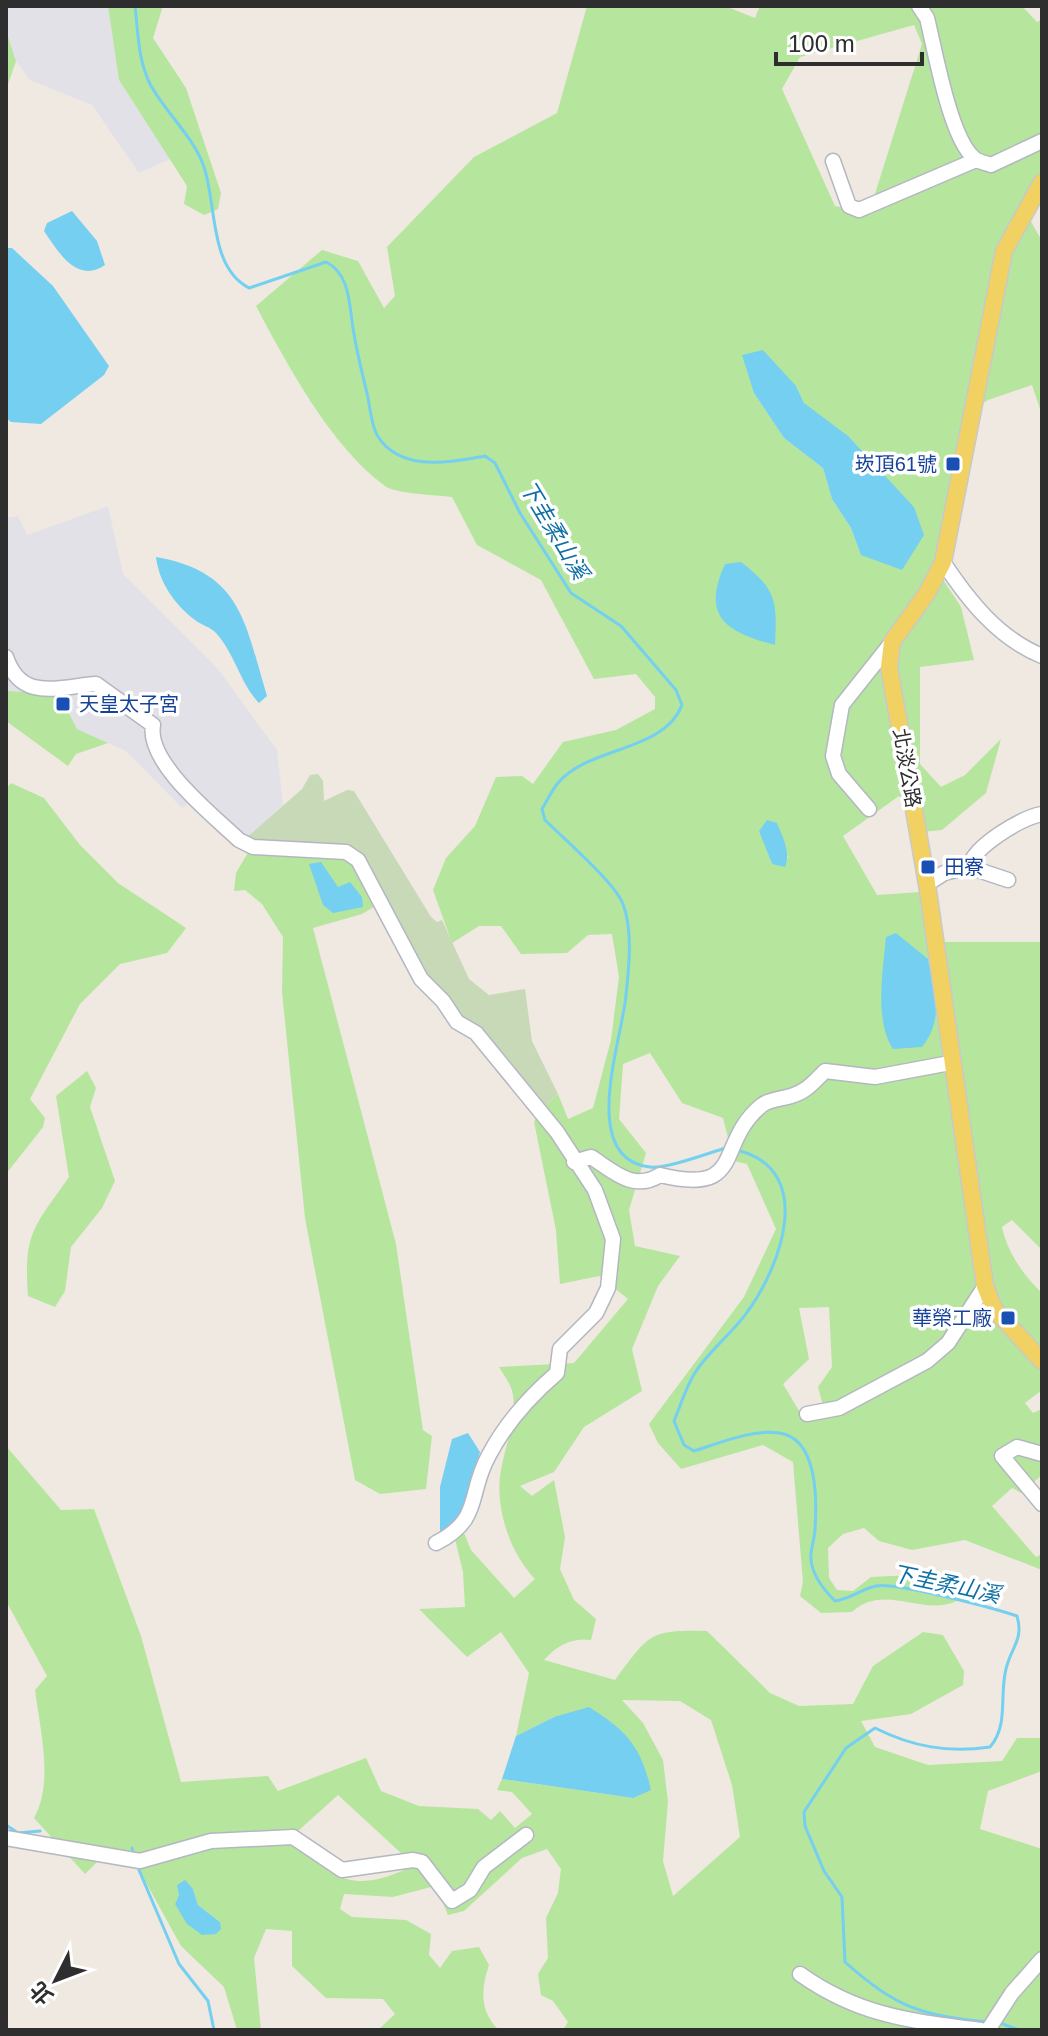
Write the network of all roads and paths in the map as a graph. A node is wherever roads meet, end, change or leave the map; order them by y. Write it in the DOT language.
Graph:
graph roads {
  1 [pos="919,6"];
  2 [pos="1042,141"];
  3 [pos="976,160"];
  4 [pos="833,161"];
  5 [pos="1042,182"];
  6 [pos="943,562"];
  7 [pos="892,642"];
  8 [pos="1042,656"];
  9 [pos="6,657"];
  10 [pos="869,809"];
  11 [pos="1042,814"];
  12 [pos="969,867"];
  13 [pos="1008,880"];
  14 [pos="927,884"];
  15 [pos="950,1063"];
  16 [pos="574,1162"];
  17 [pos="985,1286"];
  18 [pos="1042,1361"];
  19 [pos="807,1414"];
  20 [pos="1042,1454"];
  21 [pos="1042,1504"];
  22 [pos="436,1543"];
  23 [pos="526,1835"];
  24 [pos="6,1838"];
  25 [pos="1042,1959"];
  26 [pos="800,1974"];
  27 [pos="937,2027"];
  28 [pos="987,2029"];
  1 -- 3 [label="street"];
  2 -- 3 [label="street"];
  3 -- 4 [label="street"];
  5 -- 6 [label="main road"];
  6 -- 7 [label="main road"];
  6 -- 8 [label="street"];
  7 -- 10 [label="street"];
  7 -- 14 [label="main road, 北淡公路"];
  9 -- 16 [label="street"];
  11 -- 12 [label="street"];
  12 -- 13 [label="street"];
  12 -- 14 [label="street"];
  14 -- 15 [label="main road, 北淡公路"];
  15 -- 16 [label="street"];
  15 -- 17 [label="main road, 北淡公路"];
  16 -- 22 [label="street"];
  17 -- 18 [label="main road, 北淡公路"];
  17 -- 19 [label="street"];
  20 -- 21 [label="street"];
  23 -- 24 [label="street"];
  25 -- 28 [label="street"];
  26 -- 27 [label="street"];
  27 -- 28 [label="street"];
}
